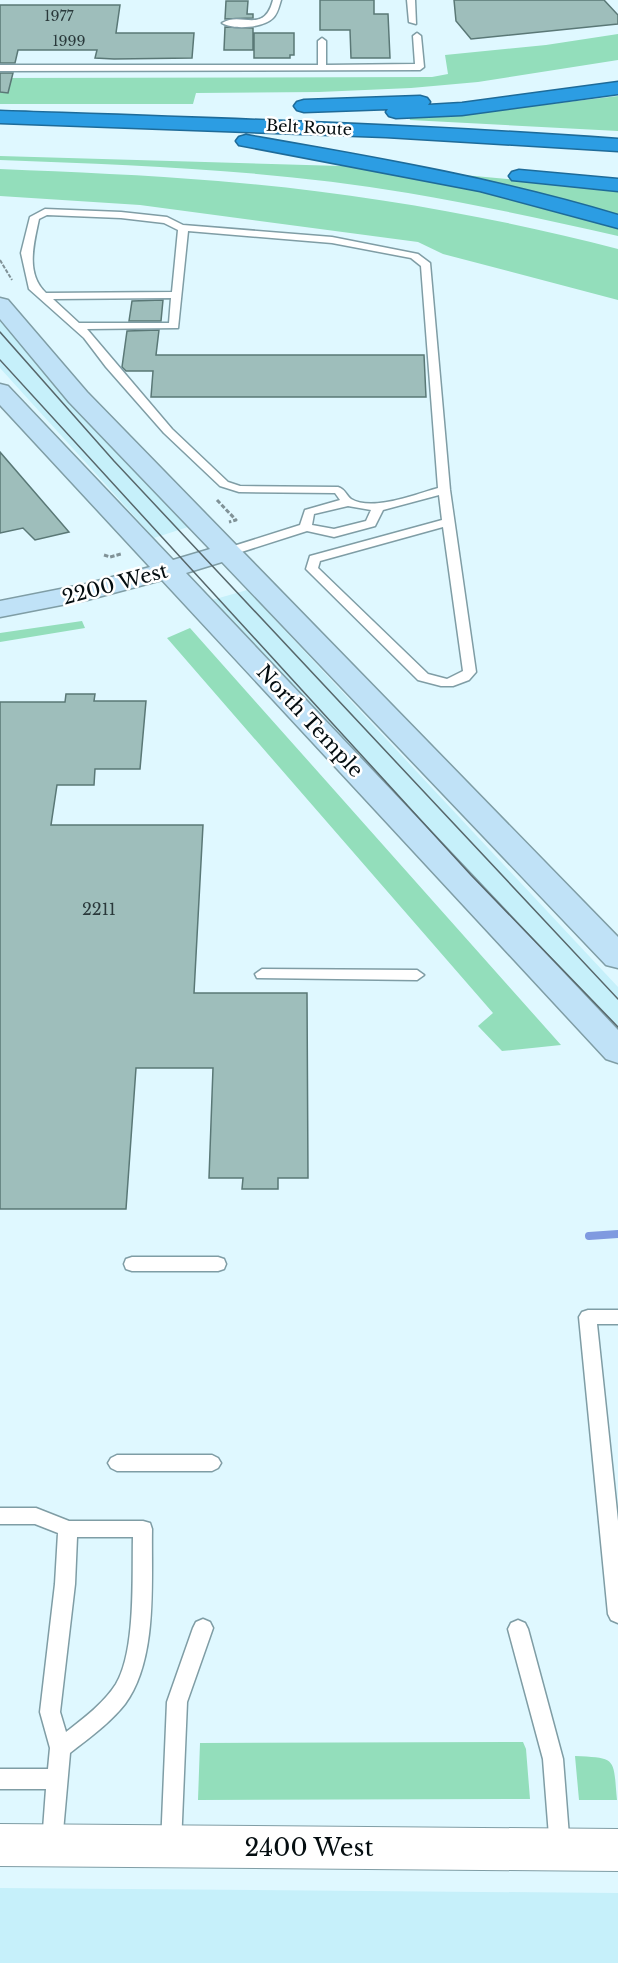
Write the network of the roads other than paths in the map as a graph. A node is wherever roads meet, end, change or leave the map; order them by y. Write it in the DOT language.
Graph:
graph roads {
  1 [pos="277,0"];
  2 [pos="411,0"];
  3 [pos="413,22"];
  4 [pos="226,23"];
  5 [pos="417,36"];
  6 [pos="322,41"];
  7 [pos="322,67"];
  8 [pos="0,68"];
  9 [pos="618,77"];
  10 [pos="618,88"];
  11 [pos="243,106"];
  12 [pos="288,106"];
  13 [pos="143,111"];
  14 [pos="0,117"];
  15 [pos="28,118"];
  16 [pos="0,128"];
  17 [pos="381,131"];
  18 [pos="197,132"];
  19 [pos="618,136"];
  20 [pos="618,145"];
  21 [pos="618,154"];
  22 [pos="368,163"];
  23 [pos="618,185"];
  24 [pos="618,222"];
  25 [pos="183,228"];
  26 [pos="177,295"];
  27 [pos="43,296"];
  28 [pos="0,305"];
  29 [pos="76,326"];
  30 [pos="0,391"];
  31 [pos="444,490"];
  32 [pos="348,502"];
  33 [pos="378,508"];
  34 [pos="448,522"];
  35 [pos="306,527"];
  36 [pos="228,552"];
  37 [pos="169,570"];
  38 [pos="0,609"];
  39 [pos="618,957"];
  40 [pos="262,974"];
  41 [pos="417,975"];
  42 [pos="618,1051"];
  43 [pos="132,1264"];
  44 [pos="218,1264"];
  45 [pos="618,1317"];
  46 [pos="117,1463"];
  47 [pos="212,1463"];
  48 [pos="0,1516"];
  49 [pos="68,1529"];
  50 [pos="618,1614"];
  51 [pos="203,1628"];
  52 [pos="518,1629"];
  53 [pos="60,1748"];
  54 [pos="0,1779"];
  55 [pos="57,1779"];
  56 [pos="0,1845"];
  57 [pos="52,1846"];
  58 [pos="171,1848"];
  59 [pos="560,1849"];
  60 [pos="618,1850"];
  1 -- 4 [label="lane"];
  2 -- 3 [label="lane"];
  5 -- 7 [label="lane"];
  6 -- 7 [label="lane"];
  7 -- 8 [label="lane"];
  9 -- 12 [label="highway"];
  10 -- 13 [label="highway"];
  11 -- 13 [label="highway"];
  13 -- 15 [label="highway"];
  14 -- 15 [label="highway, Belt Route"];
  15 -- 17 [label="highway, Belt Route"];
  16 -- 18 [label="highway, Belt Route"];
  17 -- 19 [label="highway"];
  17 -- 20 [label="highway, Belt Route"];
  18 -- 21 [label="highway, Belt Route"];
  18 -- 22 [label="highway"];
  22 -- 23 [label="highway"];
  22 -- 24 [label="highway"];
  25 -- 26 [label="lane"];
  25 -- 27 [label="lane"];
  25 -- 31 [label="lane"];
  26 -- 27 [label="lane"];
  26 -- 29 [label="lane"];
  27 -- 29 [label="lane"];
  28 -- 36 [label="main road"];
  29 -- 32 [label="lane"];
  30 -- 37 [label="main road, North Temple"];
  31 -- 33 [label="lane"];
  31 -- 34 [label="lane"];
  32 -- 33 [label="lane"];
  32 -- 35 [label="lane"];
  33 -- 35 [label="lane"];
  34 -- 34 [label="lane"];
  35 -- 36 [label="lane"];
  36 -- 37 [label="main road, 2200 West"];
  36 -- 39 [label="main road"];
  37 -- 38 [label="main road, 2200 West"];
  37 -- 42 [label="main road, North Temple"];
  40 -- 41 [label="lane"];
  43 -- 44 [label="lane"];
  45 -- 50 [label="lane"];
  46 -- 47 [label="lane"];
  48 -- 49 [label="lane"];
  49 -- 53 [label="lane"];
  49 -- 53 [label="lane"];
  51 -- 58 [label="lane"];
  52 -- 59 [label="lane"];
  53 -- 55 [label="lane"];
  54 -- 55 [label="lane"];
  55 -- 57 [label="lane"];
  56 -- 57 [label="street, 2400 West"];
  57 -- 58 [label="street, 2400 West"];
  58 -- 59 [label="street, 2400 West"];
  59 -- 60 [label="street, 2400 West"];
}
